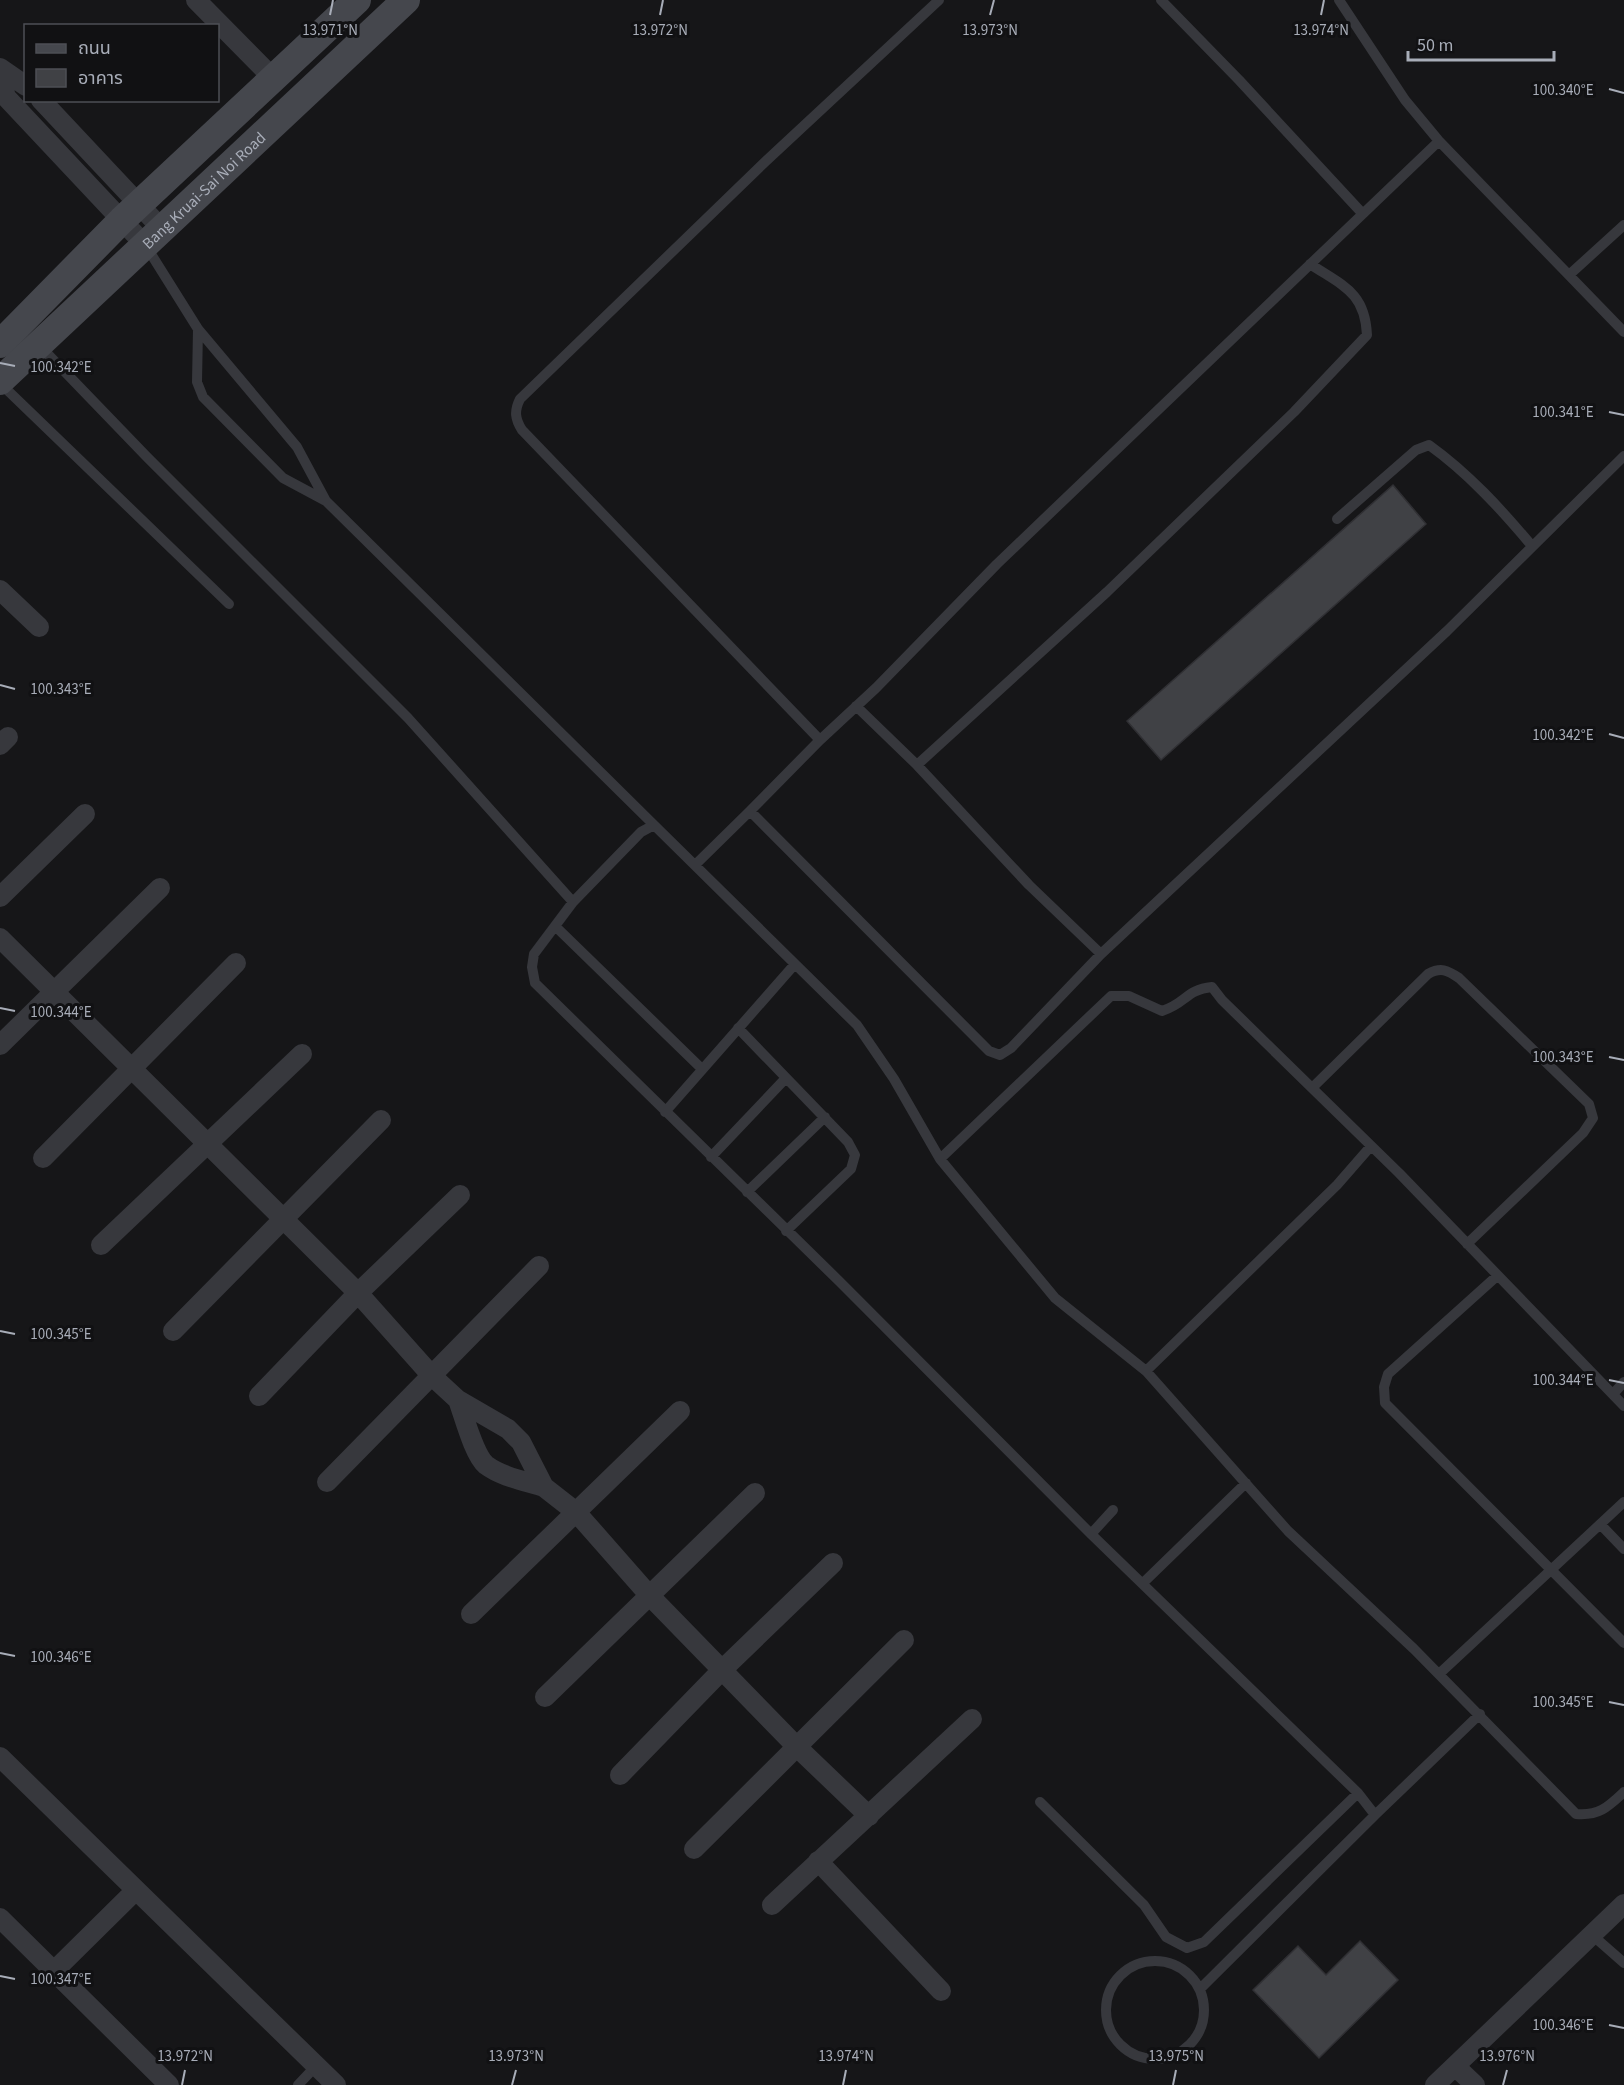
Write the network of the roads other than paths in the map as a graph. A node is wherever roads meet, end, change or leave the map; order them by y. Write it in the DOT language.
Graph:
graph roads {
  1 [pos="196,0"];
  2 [pos="357,0"];
  3 [pos="406,0"];
  4 [pos="939,0"];
  5 [pos="1161,0"];
  6 [pos="1340,0"];
  7 [pos="0,68"];
  8 [pos="0,76"];
  9 [pos="273,78"];
  10 [pos="24,85"];
  11 [pos="43,102"];
  12 [pos="1439,141"];
  13 [pos="131,211"];
  14 [pos="1362,213"];
  15 [pos="1624,225"];
  16 [pos="154,237"];
  17 [pos="1310,264"];
  18 [pos="1569,275"];
  19 [pos="198,329"];
  20 [pos="1624,332"];
  21 [pos="3,336"];
  22 [pos="39,345"];
  23 [pos="0,382"];
  24 [pos="1624,456"];
  25 [pos="326,501"];
  26 [pos="1337,519"];
  27 [pos="1532,546"];
  28 [pos="0,590"];
  29 [pos="229,604"];
  30 [pos="39,627"];
  31 [pos="856,706"];
  32 [pos="820,740"];
  33 [pos="917,765"];
  34 [pos="750,811"];
  35 [pos="85,814"];
  36 [pos="654,825"];
  37 [pos="695,865"];
  38 [pos="160,888"];
  39 [pos="0,897"];
  40 [pos="573,902"];
  41 [pos="555,926"];
  42 [pos="0,938"];
  43 [pos="1101,954"];
  44 [pos="236,963"];
  45 [pos="795,964"];
  46 [pos="53,991"];
  47 [pos="738,1028"];
  48 [pos="0,1045"];
  49 [pos="302,1054"];
  50 [pos="129,1068"];
  51 [pos="702,1069"];
  52 [pos="786,1078"];
  53 [pos="1312,1088"];
  54 [pos="665,1112"];
  55 [pos="825,1118"];
  56 [pos="381,1120"];
  57 [pos="208,1146"];
  58 [pos="1371,1146"];
  59 [pos="711,1157"];
  60 [pos="43,1158"];
  61 [pos="940,1159"];
  62 [pos="747,1192"];
  63 [pos="460,1194"];
  64 [pos="284,1220"];
  65 [pos="786,1231"];
  66 [pos="1467,1244"];
  67 [pos="101,1245"];
  68 [pos="539,1266"];
  69 [pos="1497,1276"];
  70 [pos="358,1293"];
  71 [pos="173,1331"];
  72 [pos="1146,1371"];
  73 [pos="432,1376"];
  74 [pos="1624,1382"];
  75 [pos="1613,1394"];
  76 [pos="259,1396"];
  77 [pos="458,1400"];
  78 [pos="1624,1406"];
  79 [pos="680,1411"];
  80 [pos="327,1482"];
  81 [pos="1246,1483"];
  82 [pos="544,1487"];
  83 [pos="755,1493"];
  84 [pos="1624,1502"];
  85 [pos="1113,1510"];
  86 [pos="576,1512"];
  87 [pos="1601,1525"];
  88 [pos="1091,1534"];
  89 [pos="1624,1549"];
  90 [pos="833,1563"];
  91 [pos="1552,1571"];
  92 [pos="1143,1583"];
  93 [pos="649,1595"];
  94 [pos="471,1614"];
  95 [pos="904,1640"];
  96 [pos="1624,1643"];
  97 [pos="722,1670"];
  98 [pos="1439,1674"];
  99 [pos="545,1697"];
  100 [pos="1480,1714"];
  101 [pos="972,1719"];
  102 [pos="797,1747"];
  103 [pos="0,1757"];
  104 [pos="620,1775"];
  105 [pos="1624,1792"];
  106 [pos="1358,1793"];
  107 [pos="1040,1802"];
  108 [pos="1375,1815"];
  109 [pos="869,1816"];
  110 [pos="694,1850"];
  111 [pos="818,1861"];
  112 [pos="136,1890"];
  113 [pos="1624,1904"];
  114 [pos="772,1905"];
  115 [pos="0,1918"];
  116 [pos="1591,1934"];
  117 [pos="1624,1963"];
  118 [pos="54,1971"];
  119 [pos="1200,1989"];
  120 [pos="941,1991"];
  121 [pos="316,2066"];
  122 [pos="1456,2067"];
  123 [pos="169,2085"];
  124 [pos="298,2085"];
  125 [pos="336,2085"];
  126 [pos="1435,2085"];
  127 [pos="1475,2085"];
  1 -- 9 [label="street"];
  2 -- 9 [label="main road, Bang Kruai-Sai Noi Road"];
  3 -- 16 [label="main road, Bang Kruai-Sai Noi Road"];
  4 -- 32 [label="lane"];
  5 -- 14 [label="lane"];
  6 -- 12 [label="lane"];
  7 -- 10 [label="street"];
  8 -- 13 [label="street"];
  9 -- 13 [label="main road, Bang Kruai-Sai Noi Road"];
  11 -- 13 [label="street"];
  12 -- 14 [label="lane"];
  12 -- 18 [label="lane"];
  13 -- 16 [label="street"];
  13 -- 21 [label="main road, Bang Kruai-Sai Noi Road"];
  14 -- 17 [label="lane"];
  15 -- 18 [label="lane"];
  16 -- 19 [label="lane"];
  16 -- 22 [label="main road, Bang Kruai-Sai Noi Road"];
  17 -- 31 [label="lane"];
  17 -- 33 [label="lane"];
  18 -- 20 [label="lane"];
  19 -- 25 [label="lane"];
  19 -- 25 [label="lane"];
  22 -- 23 [label="main road, Bang Kruai-Sai Noi Road"];
  22 -- 40 [label="lane"];
  23 -- 29 [label="lane"];
  24 -- 27 [label="lane"];
  25 -- 36 [label="lane"];
  26 -- 27 [label="lane"];
  27 -- 43 [label="lane"];
  28 -- 30 [label="street"];
  31 -- 32 [label="lane"];
  31 -- 33 [label="lane"];
  32 -- 34 [label="lane"];
  33 -- 43 [label="lane"];
  34 -- 37 [label="lane"];
  34 -- 43 [label="lane"];
  35 -- 39 [label="street"];
  36 -- 37 [label="lane"];
  36 -- 40 [label="lane"];
  37 -- 45 [label="lane"];
  38 -- 46 [label="street"];
  40 -- 41 [label="lane"];
  41 -- 51 [label="lane"];
  41 -- 54 [label="lane"];
  42 -- 46 [label="street"];
  44 -- 50 [label="street"];
  45 -- 47 [label="lane"];
  45 -- 61 [label="lane"];
  46 -- 48 [label="street"];
  46 -- 50 [label="street"];
  47 -- 51 [label="lane"];
  47 -- 52 [label="lane"];
  49 -- 57 [label="street"];
  50 -- 57 [label="street"];
  50 -- 60 [label="street"];
  51 -- 54 [label="lane"];
  52 -- 55 [label="lane"];
  52 -- 59 [label="lane"];
  53 -- 58 [label="lane"];
  53 -- 61 [label="lane"];
  53 -- 66 [label="lane"];
  54 -- 59 [label="lane"];
  55 -- 62 [label="lane"];
  55 -- 65 [label="lane"];
  56 -- 64 [label="street"];
  57 -- 64 [label="street"];
  57 -- 67 [label="street"];
  58 -- 66 [label="lane"];
  58 -- 72 [label="lane"];
  59 -- 62 [label="lane"];
  61 -- 72 [label="lane"];
  62 -- 65 [label="lane"];
  63 -- 70 [label="street"];
  64 -- 70 [label="street"];
  64 -- 71 [label="street"];
  65 -- 88 [label="lane"];
  66 -- 69 [label="lane"];
  68 -- 73 [label="street"];
  69 -- 75 [label="lane"];
  69 -- 91 [label="lane"];
  70 -- 73 [label="street"];
  70 -- 76 [label="street"];
  72 -- 81 [label="lane"];
  73 -- 77 [label="street"];
  73 -- 80 [label="street"];
  74 -- 75 [label="lane"];
  75 -- 78 [label="lane"];
  77 -- 82 [label="street"];
  77 -- 82 [label="street"];
  79 -- 86 [label="street"];
  81 -- 92 [label="lane"];
  81 -- 98 [label="lane"];
  82 -- 86 [label="street"];
  83 -- 93 [label="street"];
  84 -- 87 [label="lane"];
  85 -- 88 [label="lane"];
  86 -- 93 [label="street"];
  86 -- 94 [label="street"];
  87 -- 89 [label="lane"];
  87 -- 91 [label="lane"];
  88 -- 92 [label="lane"];
  90 -- 97 [label="street"];
  91 -- 96 [label="lane"];
  91 -- 98 [label="lane"];
  92 -- 106 [label="lane"];
  93 -- 97 [label="street"];
  93 -- 99 [label="street"];
  95 -- 102 [label="street"];
  97 -- 102 [label="street"];
  97 -- 104 [label="street"];
  98 -- 100 [label="lane"];
  100 -- 105 [label="lane"];
  100 -- 108 [label="lane"];
  101 -- 109 [label="street"];
  102 -- 109 [label="street"];
  102 -- 110 [label="street"];
  103 -- 112 [label="street"];
  106 -- 107 [label="lane"];
  106 -- 108 [label="lane"];
  108 -- 119 [label="lane"];
  109 -- 111 [label="street"];
  111 -- 114 [label="street"];
  111 -- 120 [label="street"];
  112 -- 118 [label="street"];
  112 -- 121 [label="street"];
  113 -- 116 [label="street"];
  115 -- 118 [label="street"];
  116 -- 117 [label="lane"];
  116 -- 122 [label="street"];
  118 -- 123 [label="street"];
  119 -- 119 [label="lane"];
  121 -- 124 [label="lane"];
  121 -- 125 [label="street"];
  122 -- 126 [label="street"];
  122 -- 127 [label="street"];
}
